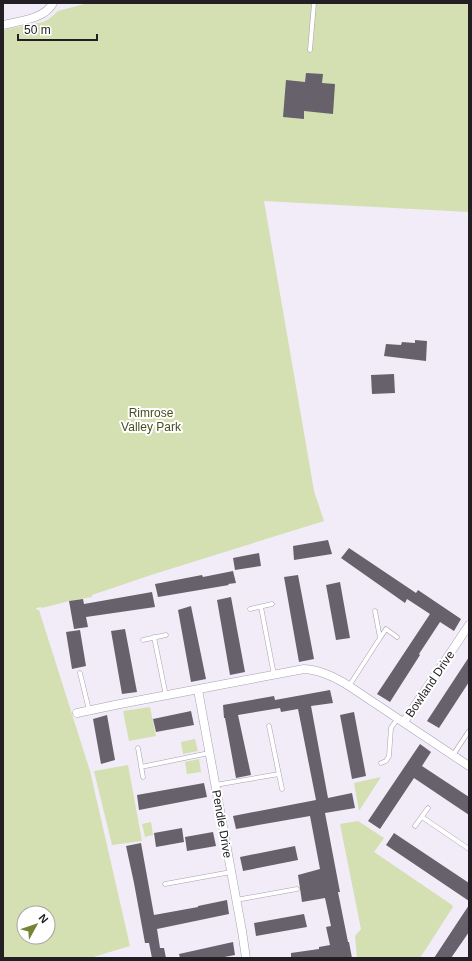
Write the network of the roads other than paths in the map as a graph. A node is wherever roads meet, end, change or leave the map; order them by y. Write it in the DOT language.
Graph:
graph roads {
  1 [pos="54,3"];
  2 [pos="314,3"];
  3 [pos="3,25"];
  4 [pos="310,50"];
  5 [pos="272,604"];
  6 [pos="261,606"];
  7 [pos="250,608"];
  8 [pos="375,611"];
  9 [pos="469,626"];
  10 [pos="166,635"];
  11 [pos="154,637"];
  12 [pos="397,637"];
  13 [pos="380,638"];
  14 [pos="143,640"];
  15 [pos="80,673"];
  16 [pos="274,675"];
  17 [pos="349,686"];
  18 [pos="198,690"];
  19 [pos="166,696"];
  20 [pos="90,710"];
  21 [pos="77,713"];
  22 [pos="401,720"];
  23 [pos="269,726"];
  24 [pos="469,731"];
  25 [pos="138,748"];
  26 [pos="209,753"];
  27 [pos="453,756"];
  28 [pos="381,763"];
  29 [pos="469,766"];
  30 [pos="141,767"];
  31 [pos="279,774"];
  32 [pos="144,777"];
  33 [pos="216,785"];
  34 [pos="282,789"];
  35 [pos="428,808"];
  36 [pos="422,817"];
  37 [pos="416,826"];
  38 [pos="469,849"];
  39 [pos="231,872"];
  40 [pos="165,884"];
  41 [pos="297,889"];
  42 [pos="236,900"];
  43 [pos="246,958"];
  1 -- 3 [label="street"];
  2 -- 4 [label="lane"];
  5 -- 6 [label="lane"];
  6 -- 7 [label="lane"];
  6 -- 16 [label="lane"];
  8 -- 13 [label="lane"];
  9 -- 22 [label="street, Bowland Drive"];
  10 -- 11 [label="lane"];
  11 -- 14 [label="lane"];
  11 -- 19 [label="lane"];
  12 -- 13 [label="lane"];
  13 -- 17 [label="lane"];
  15 -- 20 [label="lane"];
  16 -- 17 [label="street, Bowland Drive"];
  16 -- 18 [label="street, Bowland Drive"];
  17 -- 22 [label="street, Bowland Drive"];
  18 -- 19 [label="street, Bowland Drive"];
  18 -- 26 [label="street, Pendle Drive"];
  19 -- 20 [label="street, Bowland Drive"];
  20 -- 21 [label="street, Bowland Drive"];
  22 -- 27 [label="street, Bowland Drive"];
  22 -- 28 [label="lane, Bowland Drive"];
  23 -- 31 [label="lane"];
  24 -- 27 [label="lane"];
  25 -- 30 [label="lane"];
  26 -- 30 [label="lane"];
  26 -- 33 [label="street, Pendle Drive"];
  27 -- 29 [label="street, Bowland Drive"];
  30 -- 32 [label="lane"];
  31 -- 33 [label="lane"];
  31 -- 34 [label="lane"];
  33 -- 39 [label="street, Pendle Drive"];
  35 -- 36 [label="lane"];
  36 -- 37 [label="lane"];
  36 -- 38 [label="lane"];
  39 -- 40 [label="lane"];
  39 -- 42 [label="street, Pendle Drive"];
  41 -- 42 [label="lane"];
  42 -- 43 [label="street, Pendle Drive"];
}
